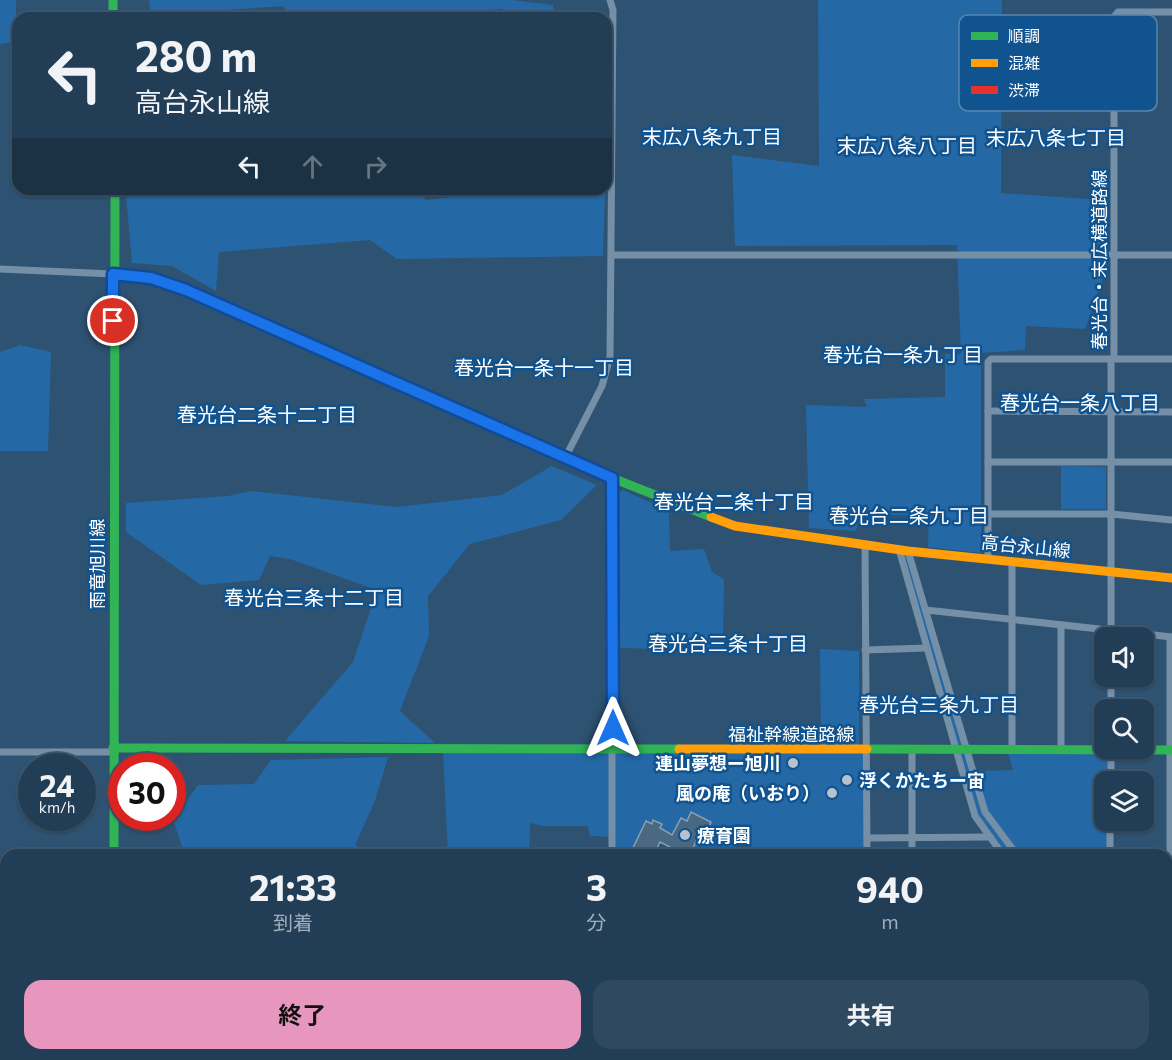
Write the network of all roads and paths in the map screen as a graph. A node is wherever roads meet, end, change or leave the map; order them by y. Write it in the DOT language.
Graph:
graph roads {
  1 [pos="610,0"];
  2 [pos="1172,12"];
  3 [pos="1116,15"];
  4 [pos="1114,111"];
  5 [pos="115,195"];
  6 [pos="612,255"];
  7 [pos="1114,255"];
  8 [pos="1172,255"];
  9 [pos="0,269"];
  10 [pos="113,274"];
  11 [pos="1112,359"];
  12 [pos="1172,359"];
  13 [pos="988,411"];
  14 [pos="1111,411"];
  15 [pos="1172,411"];
  16 [pos="566,458"];
  17 [pos="988,462"];
  18 [pos="1111,462"];
  19 [pos="1172,462"];
  20 [pos="612,478"];
  21 [pos="988,514"];
  22 [pos="1111,514"];
  23 [pos="1172,520"];
  24 [pos="865,544"];
  25 [pos="903,550"];
  26 [pos="988,559"];
  27 [pos="1012,561"];
  28 [pos="1111,572"];
  29 [pos="1172,579"];
  30 [pos="926,610"];
  31 [pos="1011,620"];
  32 [pos="1061,625"];
  33 [pos="1110,627"];
  34 [pos="1094,631"];
  35 [pos="1154,636"];
  36 [pos="1171,637"];
  37 [pos="927,648"];
  38 [pos="865,650"];
  39 [pos="1012,749"];
  40 [pos="1061,749"];
  41 [pos="1094,749"];
  42 [pos="113,750"];
  43 [pos="867,750"];
  44 [pos="912,750"];
  45 [pos="962,750"];
  46 [pos="1154,750"];
  47 [pos="1171,750"];
  48 [pos="613,751"];
  49 [pos="0,752"];
  50 [pos="1110,831"];
  51 [pos="912,837"];
  52 [pos="990,837"];
  53 [pos="867,838"];
  54 [pos="114,849"];
  55 [pos="612,849"];
  56 [pos="867,849"];
  57 [pos="912,849"];
  58 [pos="999,849"];
  59 [pos="1013,849"];
  60 [pos="1110,849"];
  61 [pos="1170,849"];
  1 -- 6 [label="street"];
  2 -- 3 [label="street, 春光台・末広横道路線"];
  4 -- 7 [label="street, 春光台・末広横道路線"];
  5 -- 10 [label="street"];
  6 -- 7 [label="street"];
  6 -- 16 [label="street"];
  7 -- 8 [label="street"];
  7 -- 11 [label="street, 春光台・末広横道路線"];
  9 -- 10 [label="street"];
  10 -- 16 [label="street, 高台永山線"];
  10 -- 42 [label="street, 雨竜旭川線"];
  11 -- 12 [label="street"];
  11 -- 13 [label="street"];
  11 -- 14 [label="street, 春光台・末広横道路線"];
  13 -- 14 [label="street"];
  13 -- 17 [label="street"];
  14 -- 15 [label="street"];
  14 -- 18 [label="street, 春光台・末広横道路線"];
  16 -- 20 [label="street, 高台永山線"];
  17 -- 18 [label="street"];
  17 -- 21 [label="street"];
  18 -- 19 [label="street"];
  18 -- 22 [label="street, 春光台・末広横道路線"];
  20 -- 24 [label="street, 高台永山線"];
  20 -- 48 [label="street"];
  21 -- 22 [label="street"];
  21 -- 26 [label="street"];
  22 -- 23 [label="street"];
  22 -- 28 [label="street, 春光台・末広横道路線"];
  24 -- 25 [label="street, 高台永山線"];
  24 -- 38 [label="street, 福祉幹線道路線"];
  25 -- 26 [label="street, 高台永山線"];
  25 -- 30 [label="street"];
  25 -- 37 [label="street"];
  26 -- 27 [label="street, 高台永山線"];
  27 -- 28 [label="street, 高台永山線"];
  27 -- 31 [label="street"];
  28 -- 29 [label="street, 高台永山線"];
  28 -- 33 [label="street, 春光台・末広横道路線"];
  30 -- 31 [label="street"];
  30 -- 45 [label="street"];
  31 -- 32 [label="street"];
  31 -- 39 [label="street"];
  32 -- 34 [label="street"];
  32 -- 40 [label="street"];
  35 -- 36 [label="street"];
  36 -- 47 [label="street"];
  37 -- 38 [label="street"];
  37 -- 45 [label="street"];
  38 -- 43 [label="street, 福祉幹線道路線"];
  39 -- 40 [label="street"];
  39 -- 45 [label="street"];
  40 -- 41 [label="street"];
  42 -- 48 [label="street, 福祉幹線道路線"];
  42 -- 49 [label="street"];
  42 -- 54 [label="street, 雨竜旭川線"];
  43 -- 44 [label="street"];
  43 -- 48 [label="street, 福祉幹線道路線"];
  43 -- 53 [label="street"];
  44 -- 45 [label="street"];
  44 -- 51 [label="street"];
  45 -- 52 [label="street"];
  45 -- 59 [label="street"];
  46 -- 47 [label="street"];
  47 -- 61 [label="street"];
  48 -- 55 [label="street"];
  50 -- 60 [label="street"];
  51 -- 52 [label="street"];
  51 -- 53 [label="street"];
  51 -- 57 [label="street"];
  52 -- 58 [label="street"];
  53 -- 56 [label="street"];
}
